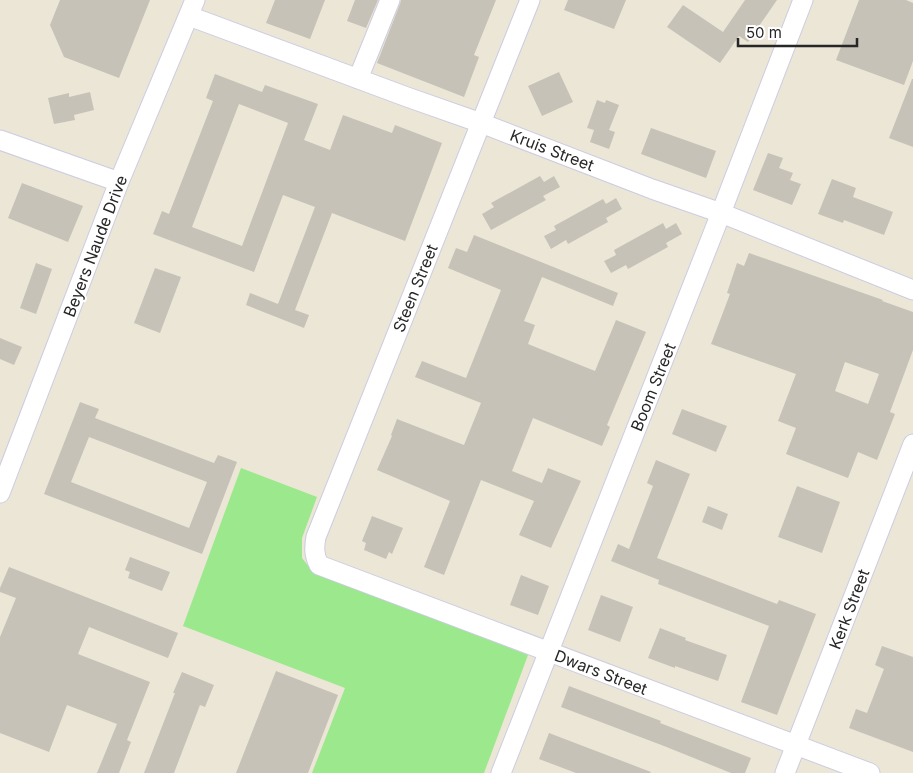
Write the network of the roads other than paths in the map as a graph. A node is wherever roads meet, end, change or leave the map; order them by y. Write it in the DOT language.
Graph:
graph roads {
  1 [pos="390,0"];
  2 [pos="530,0"];
  3 [pos="803,0"];
  4 [pos="192,8"];
  5 [pos="358,79"];
  6 [pos="481,123"];
  7 [pos="0,140"];
  8 [pos="120,182"];
  9 [pos="721,213"];
  10 [pos="913,290"];
  11 [pos="913,444"];
  12 [pos="0,493"];
  13 [pos="332,570"];
  14 [pos="548,652"];
  15 [pos="796,745"];
  16 [pos="501,773"];
  17 [pos="785,773"];
  18 [pos="870,773"];
  1 -- 5 [label="street"];
  2 -- 6 [label="street, Steen Street"];
  3 -- 9 [label="street, Boom Street"];
  4 -- 5 [label="street, Kruis Street"];
  4 -- 8 [label="street, Beyers Naude Drive"];
  5 -- 6 [label="street, Kruis Street"];
  6 -- 9 [label="street, Kruis Street"];
  6 -- 13 [label="street, Steen Street"];
  7 -- 8 [label="street"];
  8 -- 12 [label="street, Beyers Naude Drive"];
  9 -- 10 [label="street, Kruis Street"];
  9 -- 14 [label="street, Boom Street"];
  11 -- 15 [label="street, Kerk Street"];
  13 -- 14 [label="street, Dwars Street"];
  14 -- 15 [label="street, Dwars Street"];
  14 -- 16 [label="street, Boom Street"];
  15 -- 17 [label="street, Kerk Street"];
  15 -- 18 [label="street, Dwars Street"];
}
